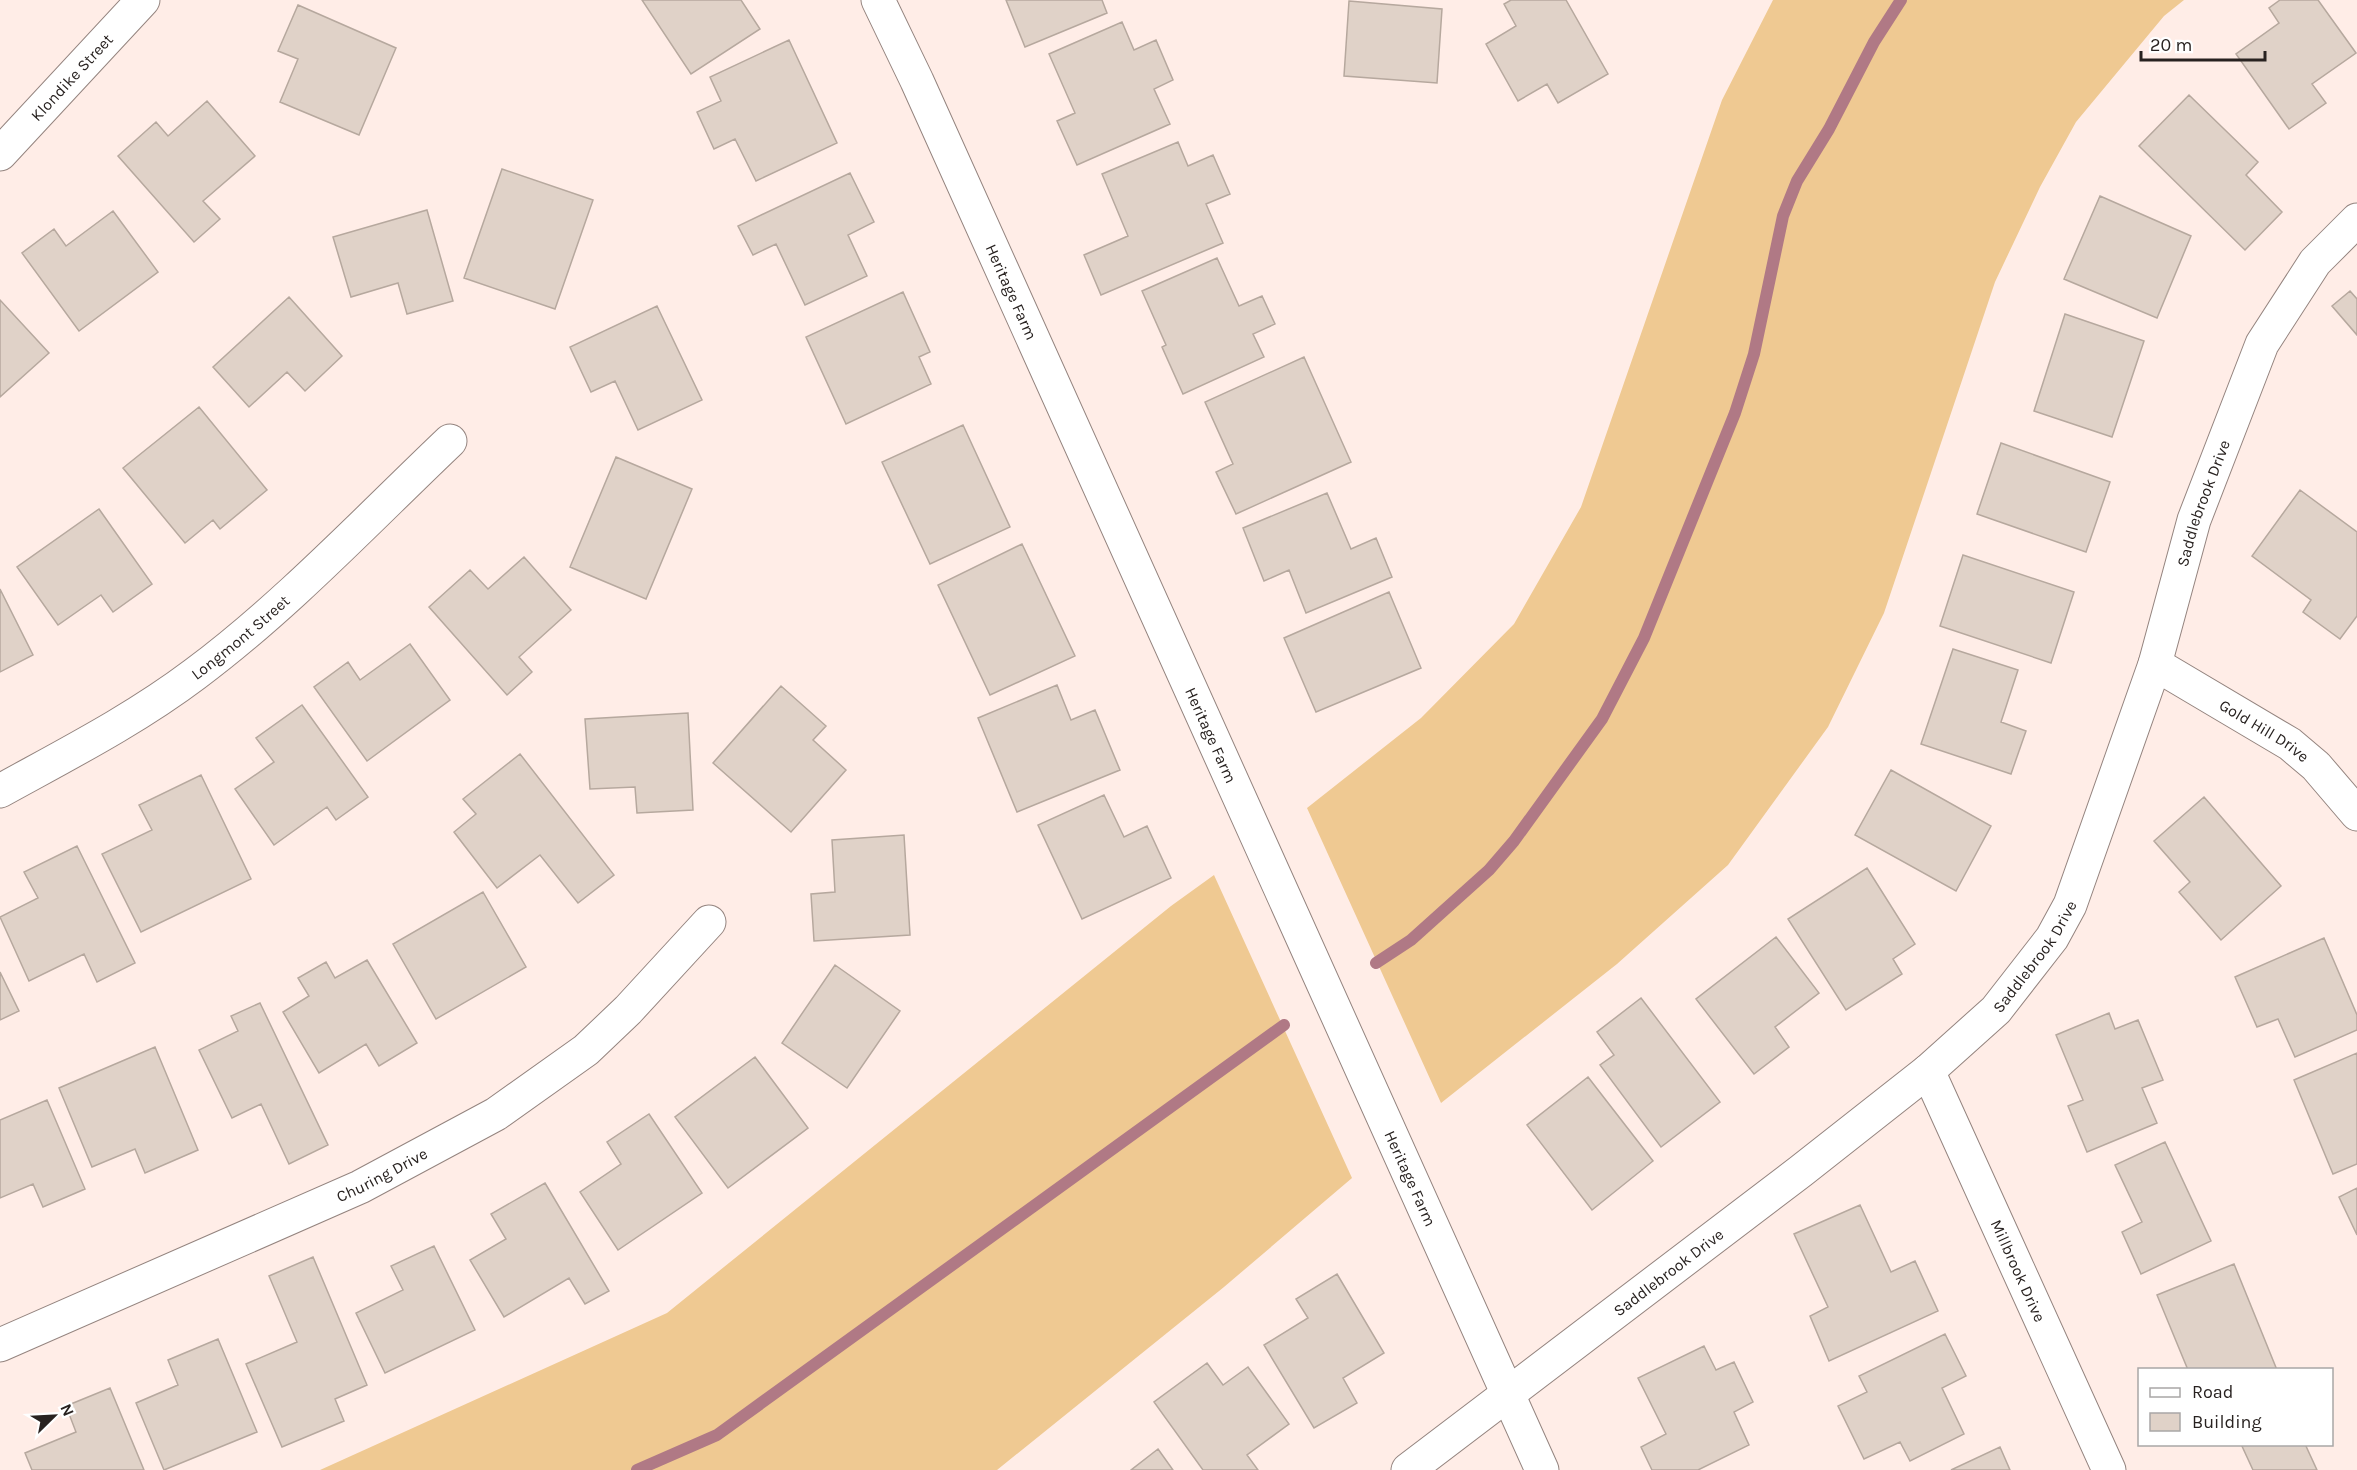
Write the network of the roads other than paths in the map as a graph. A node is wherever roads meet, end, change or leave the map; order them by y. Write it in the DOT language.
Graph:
graph roads {
  1 [pos="143,0"];
  2 [pos="878,0"];
  3 [pos="0,154"];
  4 [pos="2357,220"];
  5 [pos="450,441"];
  6 [pos="2155,664"];
  7 [pos="0,791"];
  8 [pos="2357,813"];
  9 [pos="709,922"];
  10 [pos="1928,1071"];
  11 [pos="0,1345"];
  12 [pos="1507,1394"];
  13 [pos="1408,1470"];
  14 [pos="1542,1470"];
  15 [pos="2109,1470"];
  1 -- 3 [label="street, Klondike Street"];
  2 -- 12 [label="street, Heritage Farm"];
  4 -- 6 [label="street, Saddlebrook Drive"];
  5 -- 7 [label="street, Longmont Street"];
  6 -- 8 [label="street, Gold Hill Drive"];
  6 -- 10 [label="street, Saddlebrook Drive"];
  9 -- 11 [label="street, Churing Drive"];
  10 -- 12 [label="street, Saddlebrook Drive"];
  10 -- 15 [label="street, Millbrook Drive"];
  12 -- 13 [label="street, Saddlebrook Drive"];
  12 -- 14 [label="street, Heritage Farm"];
}
